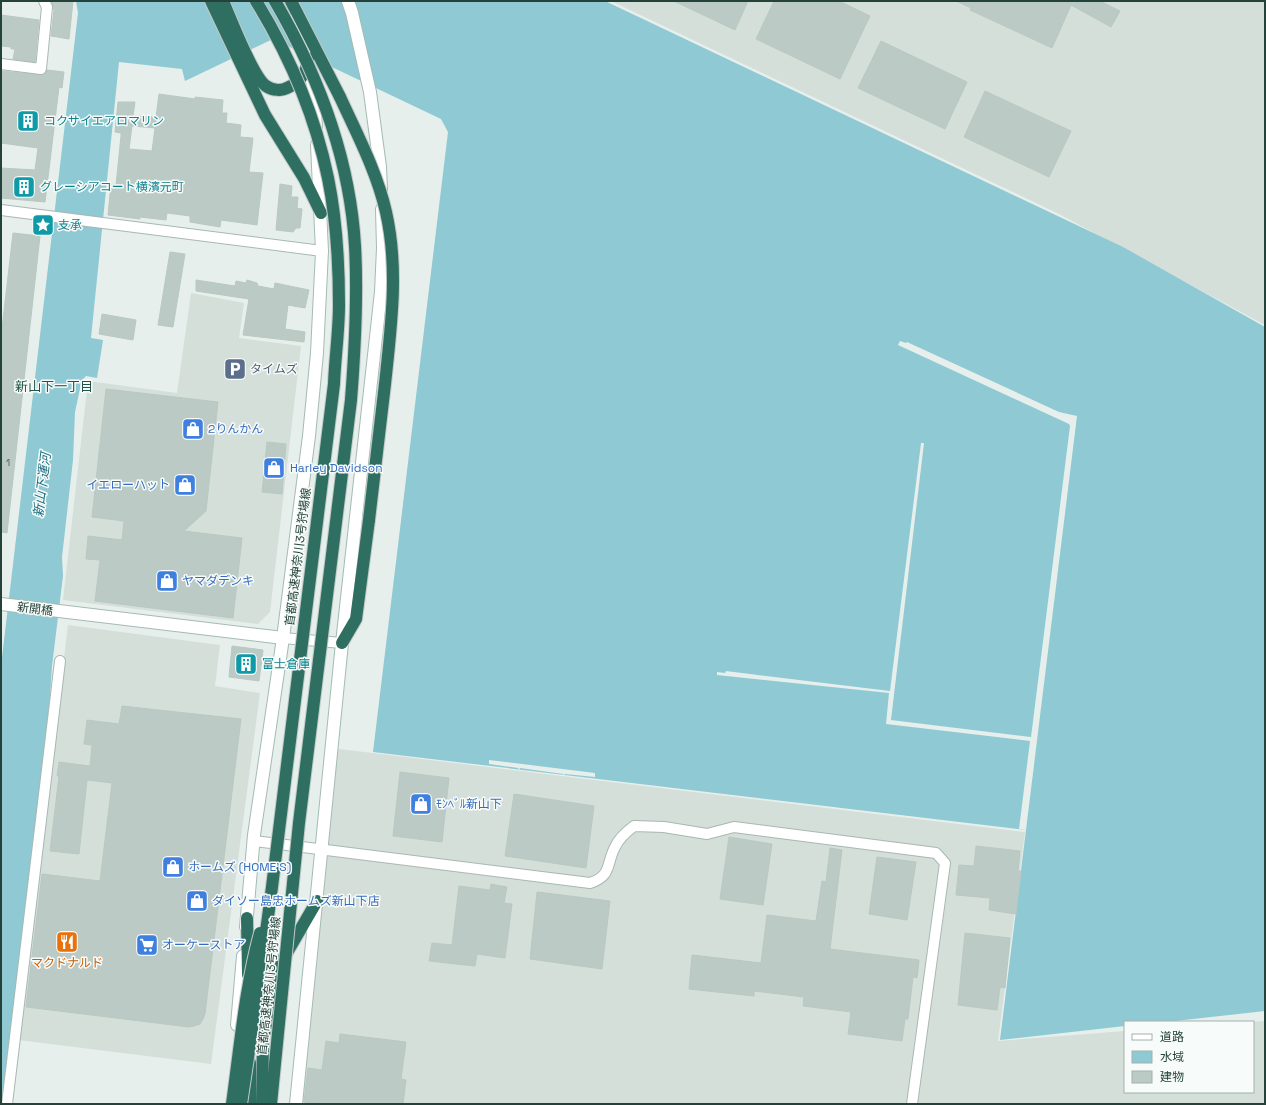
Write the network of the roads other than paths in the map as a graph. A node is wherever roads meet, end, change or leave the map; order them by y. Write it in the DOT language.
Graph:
graph roads {
  1 [pos="44,1"];
  2 [pos="211,1"];
  3 [pos="223,1"];
  4 [pos="256,1"];
  5 [pos="275,1"];
  6 [pos="291,1"];
  7 [pos="348,1"];
  8 [pos="308,57"];
  9 [pos="1,64"];
  10 [pos="255,83"];
  11 [pos="1,210"];
  12 [pos="321,213"];
  13 [pos="322,251"];
  14 [pos="6,605"];
  15 [pos="283,638"];
  16 [pos="342,643"];
  17 [pos="60,661"];
  18 [pos="254,842"];
  19 [pos="322,850"];
  20 [pos="272,887"];
  21 [pos="317,901"];
  22 [pos="247,918"];
  23 [pos="279,1023"];
  24 [pos="7,1104"];
  25 [pos="231,1104"];
  26 [pos="241,1104"];
  27 [pos="250,1104"];
  28 [pos="262,1104"];
  29 [pos="271,1104"];
  30 [pos="279,1104"];
  31 [pos="296,1104"];
  32 [pos="912,1104"];
  1 -- 9 [label="street"];
  2 -- 10 [label="highway"];
  3 -- 10 [label="highway"];
  4 -- 20 [label="highway, 首都高速神奈川3号狩場線, bridge"];
  5 -- 23 [label="highway, 首都高速神奈川3号狩場線, bridge"];
  6 -- 8 [label="street"];
  6 -- 16 [label="highway, bridge"];
  7 -- 16 [label="street"];
  8 -- 10 [label="highway"];
  8 -- 12 [label="street"];
  10 -- 12 [label="highway"];
  11 -- 13 [label="street"];
  12 -- 13 [label="street"];
  13 -- 15 [label="street"];
  14 -- 15 [label="street, 新開橋"];
  15 -- 16 [label="street"];
  15 -- 18 [label="street"];
  16 -- 19 [label="street"];
  17 -- 24 [label="street"];
  18 -- 19 [label="street"];
  18 -- 22 [label="street"];
  19 -- 21 [label="street"];
  19 -- 32 [label="street"];
  20 -- 25 [label="highway, bridge"];
  20 -- 26 [label="highway, 首都高速神奈川3号狩場線, bridge"];
  21 -- 28 [label="highway"];
  21 -- 31 [label="street"];
  22 -- 25 [label="street"];
  22 -- 27 [label="highway, bridge"];
  23 -- 29 [label="highway, 首都高速神奈川3号狩場線"];
  23 -- 30 [label="highway"];
}
